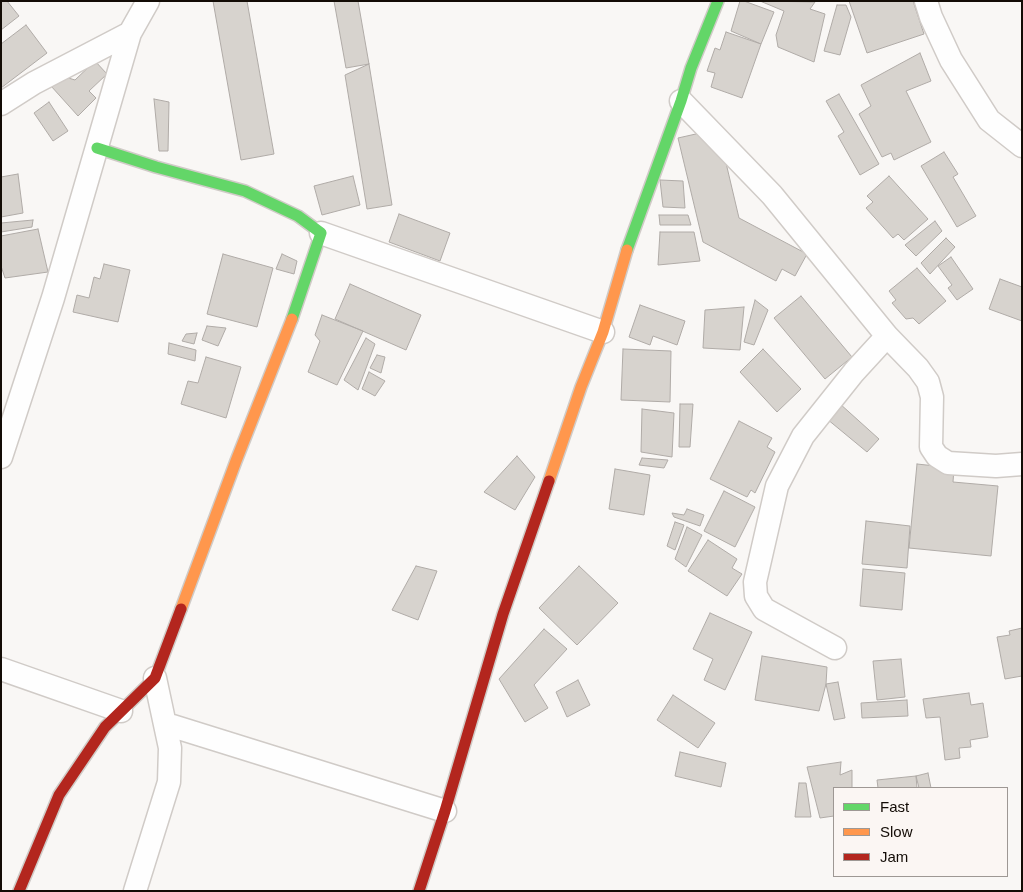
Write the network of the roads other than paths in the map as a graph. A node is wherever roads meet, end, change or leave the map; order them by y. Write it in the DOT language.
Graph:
graph roads {
  1 [pos="148,1"];
  2 [pos="718,1"];
  3 [pos="926,1"];
  4 [pos="130,33"];
  5 [pos="681,101"];
  6 [pos="1,104"];
  7 [pos="1022,146"];
  8 [pos="97,148"];
  9 [pos="321,233"];
  10 [pos="603,332"];
  11 [pos="887,336"];
  12 [pos="1,457"];
  13 [pos="1022,464"];
  14 [pos="835,648"];
  15 [pos="1,668"];
  16 [pos="155,678"];
  17 [pos="121,711"];
  18 [pos="166,724"];
  19 [pos="444,811"];
  20 [pos="19,891"];
  21 [pos="135,891"];
  22 [pos="419,891"];
  1 -- 4 [label="street"];
  2 -- 5 [label="street"];
  3 -- 7 [label="street"];
  4 -- 6 [label="street"];
  4 -- 8 [label="street"];
  5 -- 10 [label="street"];
  5 -- 11 [label="street"];
  8 -- 9 [label="street"];
  8 -- 12 [label="street"];
  9 -- 10 [label="street"];
  9 -- 16 [label="street"];
  10 -- 19 [label="street"];
  11 -- 13 [label="street"];
  11 -- 14 [label="street"];
  15 -- 17 [label="street"];
  16 -- 17 [label="street"];
  16 -- 18 [label="street"];
  17 -- 20 [label="street"];
  18 -- 19 [label="street"];
  18 -- 21 [label="street"];
  19 -- 22 [label="street"];
}
